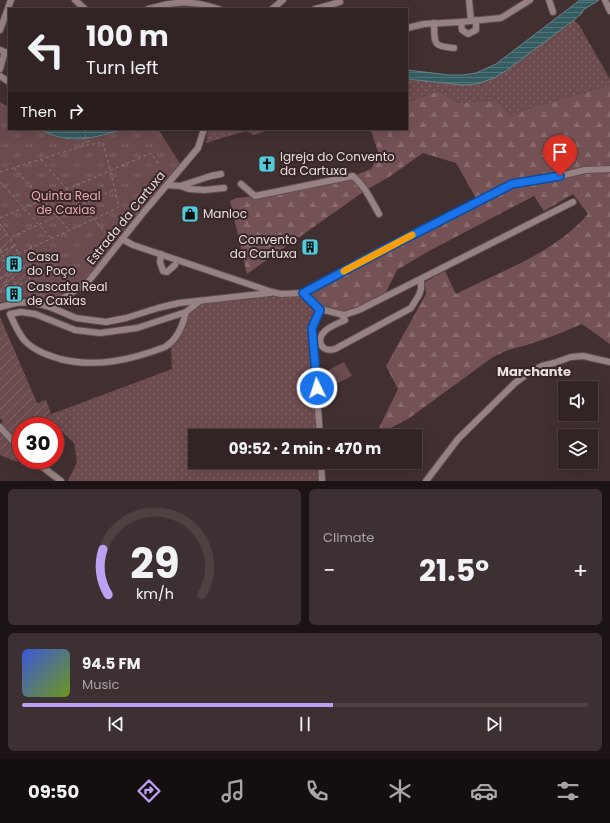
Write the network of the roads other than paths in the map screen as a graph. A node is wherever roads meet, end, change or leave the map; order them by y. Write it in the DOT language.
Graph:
graph roads {
  1 [pos="75,0"];
  2 [pos="283,0"];
  3 [pos="469,0"];
  4 [pos="530,0"];
  5 [pos="549,0"];
  6 [pos="605,0"];
  7 [pos="205,1"];
  8 [pos="341,1"];
  9 [pos="8,8"];
  10 [pos="84,8"];
  11 [pos="151,8"];
  12 [pos="217,8"];
  13 [pos="273,8"];
  14 [pos="318,8"];
  15 [pos="610,11"];
  16 [pos="553,12"];
  17 [pos="474,21"];
  18 [pos="461,22"];
  19 [pos="434,23"];
  20 [pos="408,28"];
  21 [pos="0,30"];
  22 [pos="454,48"];
  23 [pos="0,50"];
  24 [pos="2,62"];
  25 [pos="8,64"];
  26 [pos="0,69"];
  27 [pos="204,130"];
  28 [pos="610,170"];
  29 [pos="221,174"];
  30 [pos="241,184"];
  31 [pos="167,185"];
  32 [pos="180,186"];
  33 [pos="224,188"];
  34 [pos="573,202"];
  35 [pos="379,214"];
  36 [pos="122,239"];
  37 [pos="161,254"];
  38 [pos="175,265"];
  39 [pos="421,280"];
  40 [pos="272,292"];
  41 [pos="303,293"];
  42 [pos="200,301"];
  43 [pos="16,303"];
  44 [pos="0,307"];
  45 [pos="50,307"];
  46 [pos="320,310"];
  47 [pos="186,312"];
  48 [pos="13,313"];
  49 [pos="342,315"];
  50 [pos="610,362"];
  51 [pos="0,427"];
  52 [pos="319,429"];
  53 [pos="12,440"];
  54 [pos="45,469"];
  55 [pos="321,469"];
  56 [pos="61,481"];
  57 [pos="322,481"];
  58 [pos="426,481"];
  1 -- 10 [label="street"];
  2 -- 13 [label="street"];
  3 -- 17 [label="street"];
  4 -- 17 [label="street"];
  5 -- 16 [label="street"];
  6 -- 15 [label="street"];
  7 -- 11 [label="street"];
  7 -- 12 [label="street"];
  8 -- 14 [label="street"];
  9 -- 21 [label="street"];
  17 -- 18 [label="street"];
  17 -- 18 [label="street"];
  18 -- 19 [label="street"];
  19 -- 20 [label="street"];
  19 -- 22 [label="street"];
  23 -- 24 [label="street"];
  24 -- 25 [label="street"];
  24 -- 26 [label="street"];
  27 -- 31 [label="street, Estrada da Cartuxa"];
  28 -- 41 [label="street"];
  29 -- 32 [label="street"];
  30 -- 35 [label="street"];
  31 -- 32 [label="street"];
  31 -- 36 [label="street, Estrada da Cartuxa"];
  32 -- 33 [label="street"];
  34 -- 39 [label="street"];
  36 -- 37 [label="street"];
  36 -- 45 [label="street, Estrada da Cartuxa"];
  37 -- 38 [label="street"];
  37 -- 40 [label="street"];
  39 -- 49 [label="street"];
  39 -- 49 [label="street"];
  40 -- 41 [label="street"];
  40 -- 42 [label="street"];
  41 -- 46 [label="street"];
  42 -- 45 [label="street"];
  42 -- 47 [label="street"];
  43 -- 44 [label="street"];
  43 -- 45 [label="street"];
  43 -- 48 [label="street"];
  46 -- 49 [label="street"];
  46 -- 52 [label="street"];
  47 -- 48 [label="street"];
  47 -- 48 [label="street"];
  50 -- 58 [label="street"];
  51 -- 53 [label="street"];
  54 -- 56 [label="street"];
  55 -- 57 [label="street"];
}
